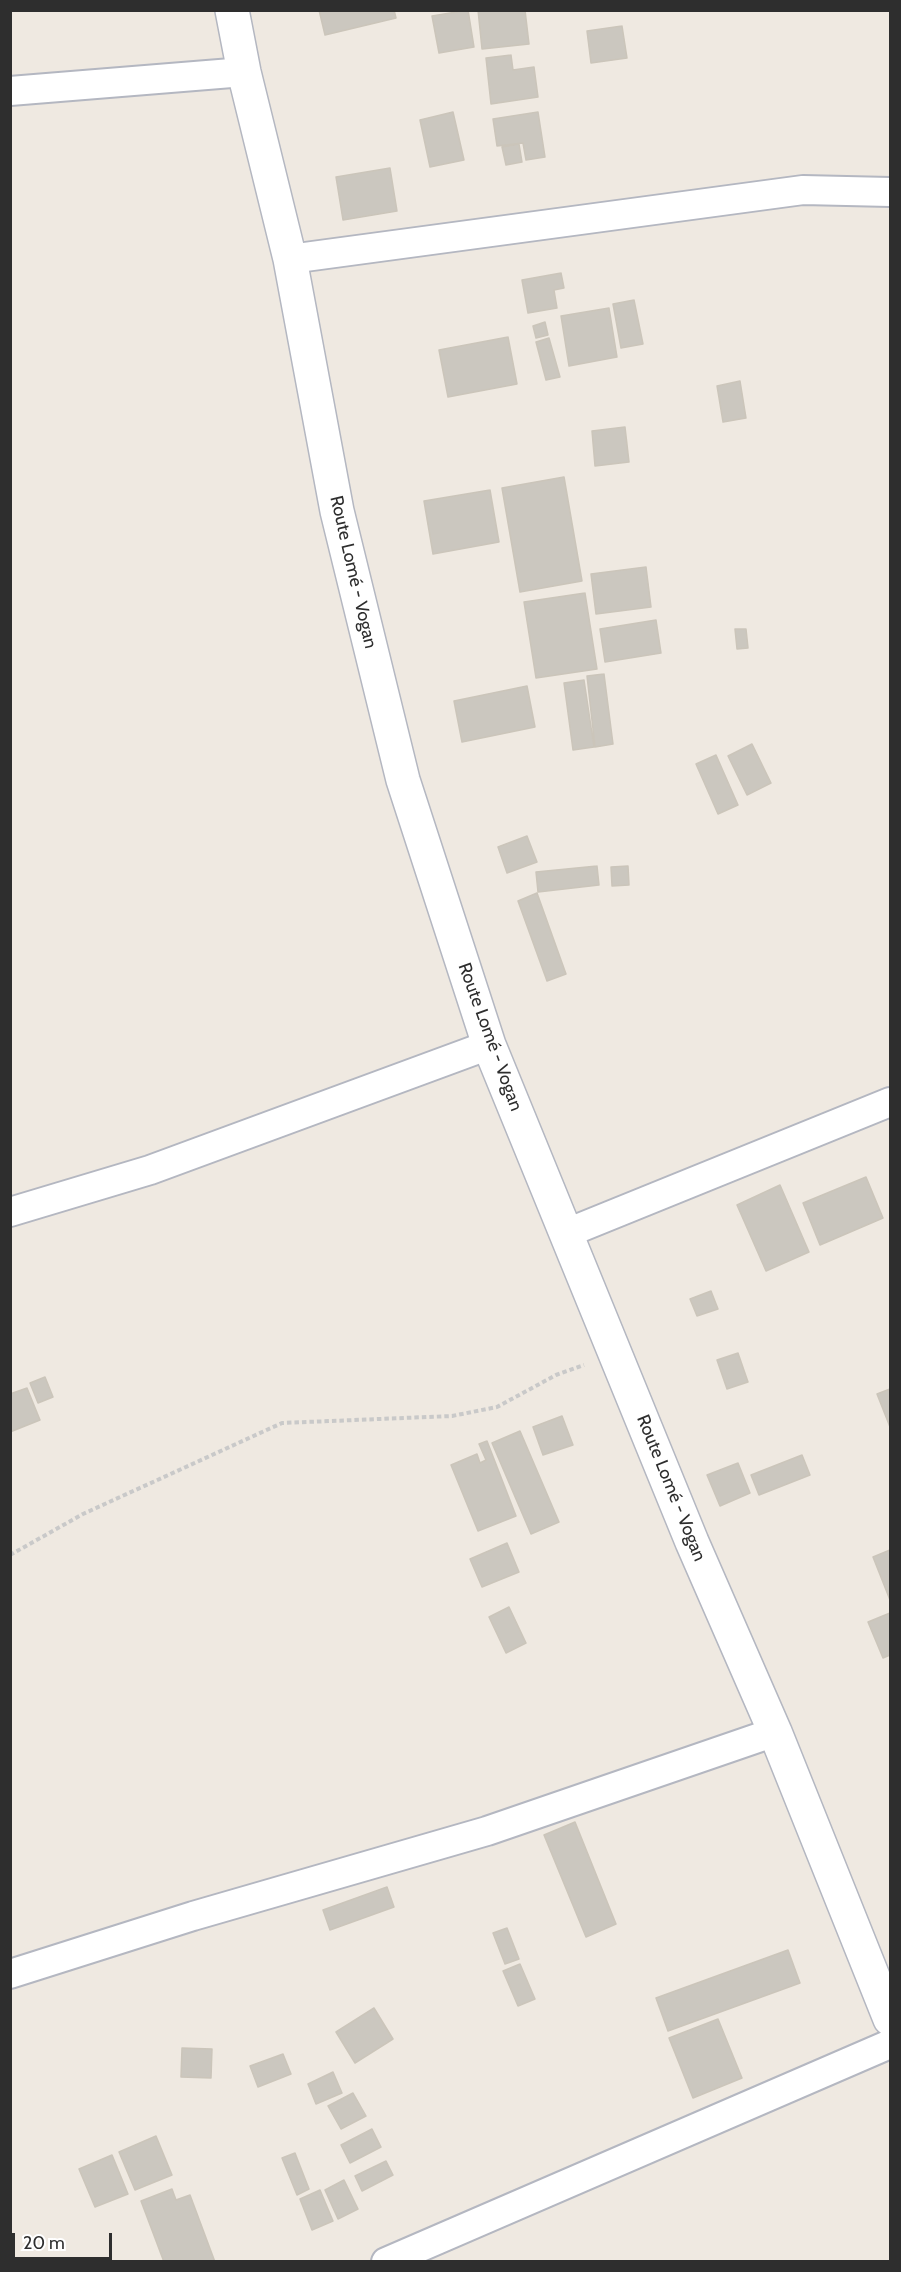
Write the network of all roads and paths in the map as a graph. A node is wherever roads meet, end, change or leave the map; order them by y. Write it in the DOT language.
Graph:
graph roads {
  1 [pos="232,10"];
  2 [pos="244,72"];
  3 [pos="10,90"];
  4 [pos="891,192"];
  5 [pos="290,259"];
  6 [pos="489,1045"];
  7 [pos="891,1102"];
  8 [pos="10,1212"];
  9 [pos="567,1233"];
  10 [pos="615,1354"];
  11 [pos="10,1555"];
  12 [pos="775,1732"];
  13 [pos="10,1974"];
  14 [pos="891,2019"];
  15 [pos="891,2044"];
  16 [pos="386,2262"];
  1 -- 2 [label="main road, Route Lomé - Vogan"];
  2 -- 3 [label="street"];
  2 -- 5 [label="main road, Route Lomé - Vogan"];
  4 -- 5 [label="street"];
  5 -- 6 [label="main road, Route Lomé - Vogan"];
  6 -- 8 [label="street"];
  6 -- 9 [label="main road, Route Lomé - Vogan"];
  7 -- 9 [label="street"];
  9 -- 10 [label="main road, Route Lomé - Vogan"];
  10 -- 11 [label="path"];
  10 -- 12 [label="main road, Route Lomé - Vogan"];
  12 -- 13 [label="street"];
  12 -- 14 [label="main road, Route Lomé - Vogan"];
  15 -- 16 [label="street"];
}
